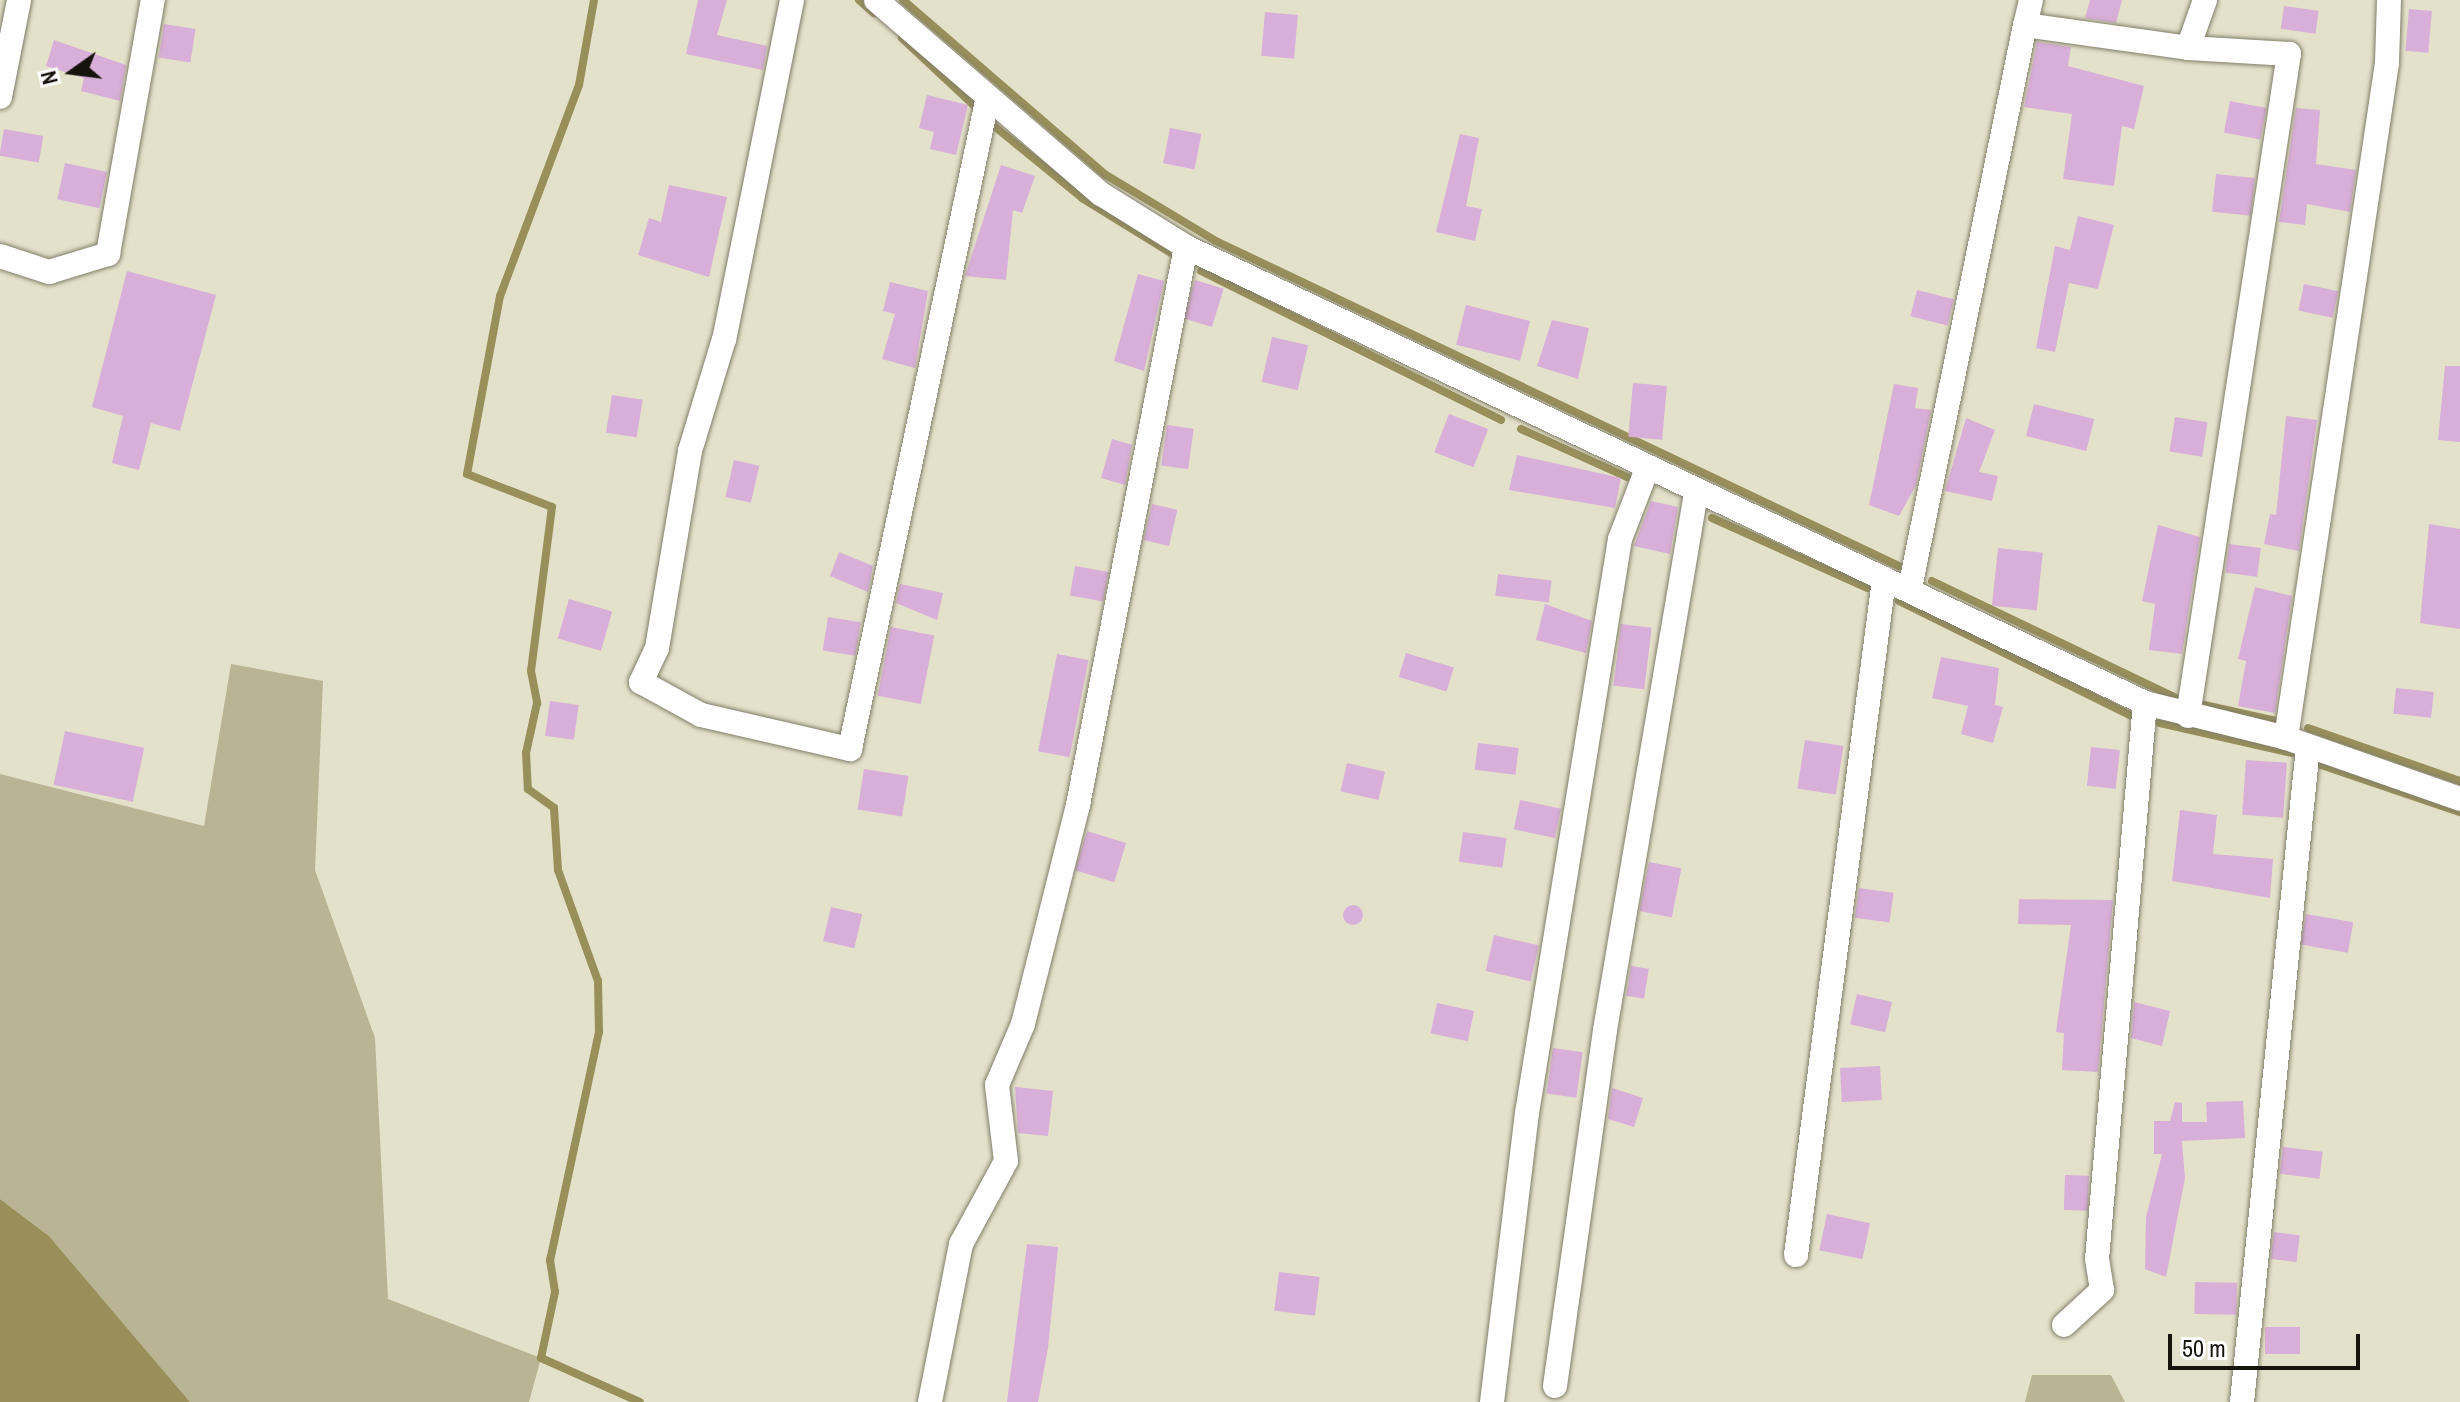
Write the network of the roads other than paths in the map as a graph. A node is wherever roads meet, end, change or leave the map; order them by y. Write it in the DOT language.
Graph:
graph roads {
  1 [pos="19,0"];
  2 [pos="153,0"];
  3 [pos="792,0"];
  4 [pos="876,0"];
  5 [pos="2031,0"];
  6 [pos="2205,0"];
  7 [pos="2389,0"];
  8 [pos="2025,25"];
  9 [pos="2188,48"];
  10 [pos="0,97"];
  11 [pos="987,101"];
  12 [pos="1186,247"];
  13 [pos="0,256"];
  14 [pos="1647,469"];
  15 [pos="1696,493"];
  16 [pos="1884,579"];
  17 [pos="1910,588"];
  18 [pos="2145,703"];
  19 [pos="2188,716"];
  20 [pos="2297,743"];
  21 [pos="2460,799"];
  22 [pos="1796,1255"];
  23 [pos="2064,1325"];
  24 [pos="1555,1386"];
  25 [pos="930,1402"];
  26 [pos="1492,1402"];
  27 [pos="2242,1402"];
  1 -- 10 [label="street"];
  2 -- 13 [label="street"];
  3 -- 11 [label="street"];
  4 -- 11 [label="street"];
  5 -- 8 [label="street"];
  6 -- 9 [label="street"];
  7 -- 20 [label="street"];
  8 -- 9 [label="street"];
  8 -- 17 [label="street"];
  9 -- 19 [label="street"];
  11 -- 12 [label="street"];
  12 -- 14 [label="street"];
  12 -- 25 [label="street"];
  14 -- 15 [label="street"];
  14 -- 26 [label="street"];
  15 -- 16 [label="street"];
  15 -- 24 [label="street"];
  16 -- 17 [label="street"];
  16 -- 22 [label="street"];
  17 -- 18 [label="street"];
  18 -- 19 [label="street"];
  18 -- 23 [label="street"];
  19 -- 20 [label="street"];
  20 -- 21 [label="street"];
  20 -- 27 [label="street"];
}
